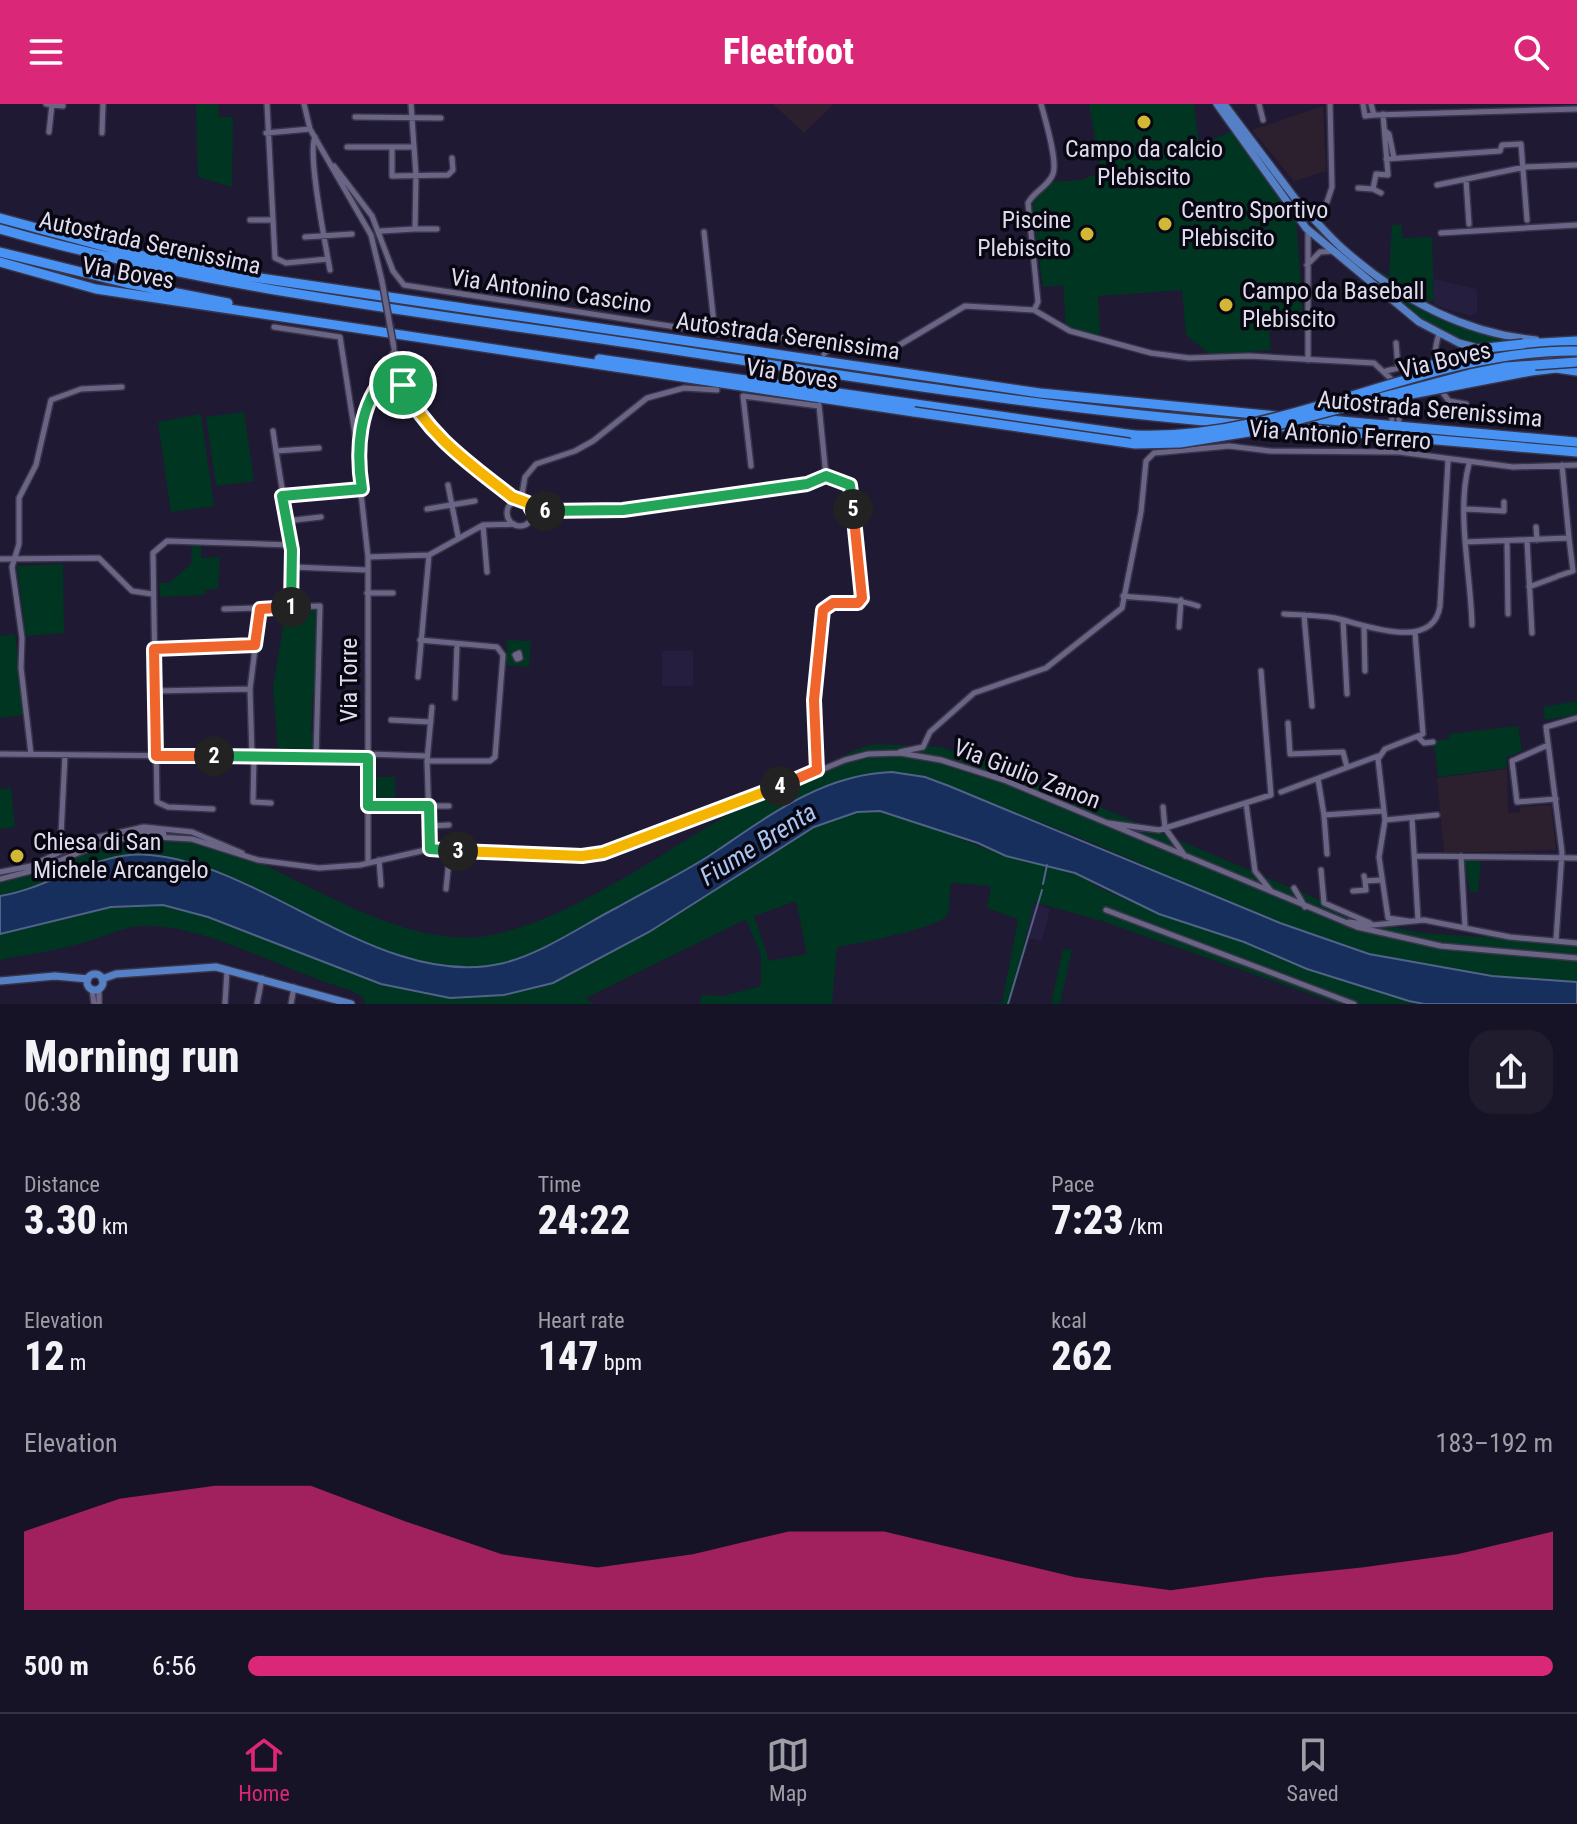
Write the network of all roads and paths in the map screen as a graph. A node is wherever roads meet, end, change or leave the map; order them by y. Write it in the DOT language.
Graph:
graph roads {
  1 [pos="46,104"];
  2 [pos="52,104"];
  3 [pos="103,104"];
  4 [pos="267,104"];
  5 [pos="304,104"];
  6 [pos="411,104"];
  7 [pos="1041,104"];
  8 [pos="1217,104"];
  9 [pos="1224,104"];
  10 [pos="1259,104"];
  11 [pos="1331,104"];
  12 [pos="1363,104"];
  13 [pos="1371,104"];
  14 [pos="63,106"];
  15 [pos="1577,109"];
  16 [pos="1383,114"];
  17 [pos="1374,115"];
  18 [pos="355,117"];
  19 [pos="412,118"];
  20 [pos="441,118"];
  21 [pos="1263,120"];
  22 [pos="309,126"];
  23 [pos="49,132"];
  24 [pos="102,133"];
  25 [pos="266,133"];
  26 [pos="315,137"];
  27 [pos="347,147"];
  28 [pos="414,147"];
  29 [pos="392,148"];
  30 [pos="452,158"];
  31 [pos="1390,158"];
  32 [pos="1577,165"];
  33 [pos="334,166"];
  34 [pos="1525,167"];
  35 [pos="416,175"];
  36 [pos="1466,180"];
  37 [pos="1437,185"];
  38 [pos="1358,188"];
  39 [pos="1373,189"];
  40 [pos="1381,193"];
  41 [pos="0,218"];
  42 [pos="250,220"];
  43 [pos="273,220"];
  44 [pos="1527,220"];
  45 [pos="1312,224"];
  46 [pos="1469,224"];
  47 [pos="1577,225"];
  48 [pos="0,229"];
  49 [pos="415,229"];
  50 [pos="437,229"];
  51 [pos="381,231"];
  52 [pos="704,232"];
  53 [pos="1441,233"];
  54 [pos="352,234"];
  55 [pos="324,235"];
  56 [pos="305,237"];
  57 [pos="1336,251"];
  58 [pos="0,252"];
  59 [pos="328,259"];
  60 [pos="0,262"];
  61 [pos="1307,266"];
  62 [pos="330,270"];
  63 [pos="1034,310"];
  64 [pos="274,327"];
  65 [pos="715,333"];
  66 [pos="1439,334"];
  67 [pos="1396,343"];
  68 [pos="831,345"];
  69 [pos="1576,345"];
  70 [pos="394,350"];
  71 [pos="824,354"];
  72 [pos="1308,360"];
  73 [pos="1577,365"];
  74 [pos="1386,371"];
  75 [pos="382,380"];
  76 [pos="403,385"];
  77 [pos="122,387"];
  78 [pos="717,390"];
  79 [pos="1351,399"];
  80 [pos="1466,404"];
  81 [pos="1396,419"];
  82 [pos="273,431"];
  83 [pos="1577,442"];
  84 [pos="319,448"];
  85 [pos="358,450"];
  86 [pos="276,451"];
  87 [pos="1392,452"];
  88 [pos="1399,452"];
  89 [pos="1577,452"];
  90 [pos="1448,461"];
  91 [pos="1469,464"];
  92 [pos="1562,465"];
  93 [pos="1577,465"];
  94 [pos="751,466"];
  95 [pos="826,476"];
  96 [pos="448,485"];
  97 [pos="362,489"];
  98 [pos="282,496"];
  99 [pos="519,500"];
  100 [pos="475,501"];
  101 [pos="1504,502"];
  102 [pos="451,505"];
  103 [pos="427,509"];
  104 [pos="1466,509"];
  105 [pos="533,512"];
  106 [pos="321,517"];
  107 [pos="286,521"];
  108 [pos="514,524"];
  109 [pos="483,525"];
  110 [pos="1536,527"];
  111 [pos="458,536"];
  112 [pos="1569,538"];
  113 [pos="1527,540"];
  114 [pos="1537,540"];
  115 [pos="1507,541"];
  116 [pos="1465,542"];
  117 [pos="291,545"];
  118 [pos="429,555"];
  119 [pos="368,557"];
  120 [pos="0,559"];
  121 [pos="12,559"];
  122 [pos="292,567"];
  123 [pos="367,570"];
  124 [pos="487,572"];
  125 [pos="1529,587"];
  126 [pos="367,593"];
  127 [pos="393,593"];
  128 [pos="153,594"];
  129 [pos="1123,596"];
  130 [pos="1181,600"];
  131 [pos="1198,606"];
  132 [pos="292,607"];
  133 [pos="224,609"];
  134 [pos="260,609"];
  135 [pos="1284,614"];
  136 [pos="1508,614"];
  137 [pos="1304,615"];
  138 [pos="1343,620"];
  139 [pos="1472,625"];
  140 [pos="1179,627"];
  141 [pos="1364,627"];
  142 [pos="1415,633"];
  143 [pos="1532,633"];
  144 [pos="420,640"];
  145 [pos="457,644"];
  146 [pos="255,645"];
  147 [pos="154,649"];
  148 [pos="507,656"];
  149 [pos="515,656"];
  150 [pos="1261,671"];
  151 [pos="1365,671"];
  152 [pos="418,677"];
  153 [pos="250,689"];
  154 [pos="154,691"];
  155 [pos="1347,694"];
  156 [pos="455,698"];
  157 [pos="1312,706"];
  158 [pos="432,707"];
  159 [pos="1577,718"];
  160 [pos="391,720"];
  161 [pos="431,722"];
  162 [pos="1288,723"];
  163 [pos="1419,738"];
  164 [pos="1433,742"];
  165 [pos="1548,745"];
  166 [pos="900,753"];
  167 [pos="0,754"];
  168 [pos="31,754"];
  169 [pos="65,755"];
  170 [pos="156,756"];
  171 [pos="368,756"];
  172 [pos="1378,756"];
  173 [pos="253,757"];
  174 [pos="316,758"];
  175 [pos="427,758"];
  176 [pos="1347,767"];
  177 [pos="817,770"];
  178 [pos="1318,779"];
  179 [pos="1281,792"];
  180 [pos="1556,799"];
  181 [pos="271,803"];
  182 [pos="1246,803"];
  183 [pos="368,806"];
  184 [pos="429,806"];
  185 [pos="449,806"];
  186 [pos="1163,807"];
  187 [pos="213,809"];
  188 [pos="1382,811"];
  189 [pos="1324,815"];
  190 [pos="1437,815"];
  191 [pos="1412,818"];
  192 [pos="1385,820"];
  193 [pos="1107,824"];
  194 [pos="449,825"];
  195 [pos="430,826"];
  196 [pos="1165,828"];
  197 [pos="126,831"];
  198 [pos="165,836"];
  199 [pos="61,848"];
  200 [pos="430,849"];
  201 [pos="450,850"];
  202 [pos="242,854"];
  203 [pos="1327,854"];
  204 [pos="1415,856"];
  205 [pos="1461,856"];
  206 [pos="1185,857"];
  207 [pos="1561,857"];
  208 [pos="1577,858"];
  209 [pos="379,860"];
  210 [pos="368,863"];
  211 [pos="1321,870"];
  212 [pos="0,872"];
  213 [pos="0,879"];
  214 [pos="1381,880"];
  215 [pos="381,885"];
  216 [pos="1294,888"];
  217 [pos="446,889"];
  218 [pos="1353,891"];
  219 [pos="1271,893"];
  220 [pos="1305,907"];
  221 [pos="1106,910"];
  222 [pos="1418,920"];
  223 [pos="1408,921"];
  224 [pos="1347,924"];
  225 [pos="1373,925"];
  226 [pos="1465,927"];
  227 [pos="1556,940"];
  228 [pos="1577,943"];
  229 [pos="1577,958"];
  230 [pos="227,969"];
  231 [pos="262,978"];
  232 [pos="88,979"];
  233 [pos="102,979"];
  234 [pos="0,981"];
  235 [pos="294,987"];
  236 [pos="96,989"];
  237 [pos="97,1004"];
  238 [pos="225,1004"];
  239 [pos="257,1004"];
  240 [pos="291,1004"];
  241 [pos="351,1004"];
  242 [pos="1354,1004"];
  1 -- 2 [label="street"];
  2 -- 14 [label="street"];
  2 -- 23 [label="street"];
  3 -- 24 [label="street"];
  4 -- 25 [label="street"];
  5 -- 22 [label="street"];
  6 -- 19 [label="street"];
  7 -- 63 [label="street"];
  8 -- 45 [label="main road"];
  9 -- 45 [label="main road"];
  10 -- 21 [label="street"];
  11 -- 45 [label="street"];
  12 -- 17 [label="street"];
  13 -- 17 [label="street"];
  15 -- 16 [label="street"];
  16 -- 17 [label="street"];
  16 -- 31 [label="street"];
  18 -- 19 [label="street"];
  19 -- 20 [label="street"];
  19 -- 28 [label="street"];
  22 -- 25 [label="street"];
  22 -- 26 [label="street"];
  25 -- 43 [label="street"];
  26 -- 33 [label="street"];
  26 -- 55 [label="street"];
  27 -- 29 [label="street"];
  28 -- 29 [label="street"];
  28 -- 35 [label="street"];
  29 -- 35 [label="street"];
  30 -- 35 [label="street"];
  31 -- 34 [label="street"];
  31 -- 39 [label="street"];
  32 -- 34 [label="street"];
  33 -- 51 [label="street, Via Antonino Cascino"];
  33 -- 70 [label="street, bridge"];
  34 -- 36 [label="street"];
  34 -- 44 [label="street"];
  35 -- 49 [label="street"];
  36 -- 37 [label="street"];
  36 -- 46 [label="street"];
  38 -- 39 [label="street"];
  39 -- 40 [label="street"];
  41 -- 83 [label="highway, Autostrada Serenissima"];
  42 -- 43 [label="street"];
  43 -- 59 [label="street"];
  45 -- 57 [label="main road"];
  45 -- 61 [label="street"];
  45 -- 69 [label="main road"];
  47 -- 53 [label="street"];
  48 -- 89 [label="highway, Autostrada Serenissima"];
  49 -- 50 [label="street"];
  49 -- 51 [label="street"];
  51 -- 65 [label="street, Via Antonino Cascino"];
  52 -- 65 [label="street"];
  54 -- 55 [label="street"];
  55 -- 56 [label="street"];
  55 -- 59 [label="street"];
  57 -- 61 [label="street"];
  57 -- 66 [label="main road"];
  58 -- 79 [label="highway, Via Boves, bridge"];
  59 -- 62 [label="street"];
  60 -- 79 [label="highway, Via Boves, bridge"];
  61 -- 72 [label="street"];
  63 -- 68 [label="street, Via Antonino Cascino"];
  63 -- 72 [label="street"];
  64 -- 85 [label="street"];
  65 -- 68 [label="street, Via Antonino Cascino"];
  66 -- 73 [label="main road"];
  66 -- 80 [label="street"];
  67 -- 74 [label="street"];
  68 -- 71 [label="street"];
  69 -- 79 [label="highway, Via Boves, bridge"];
  69 -- 79 [label="highway, bridge"];
  70 -- 75 [label="street"];
  70 -- 76 [label="street"];
  72 -- 74 [label="street"];
  73 -- 79 [label="highway, bridge"];
  73 -- 79 [label="highway, Via Boves, bridge"];
  74 -- 81 [label="street"];
  75 -- 76 [label="street"];
  75 -- 85 [label="street"];
  76 -- 99 [label="street"];
  77 -- 121 [label="street"];
  78 -- 99 [label="street"];
  82 -- 86 [label="street"];
  84 -- 86 [label="street"];
  85 -- 97 [label="street, Via Torre"];
  86 -- 98 [label="street"];
  87 -- 88 [label="street, Via Antonio Ferrero"];
  87 -- 88 [label="street"];
  87 -- 129 [label="street, Via Antonio Ferrero"];
  88 -- 90 [label="street, Via Antonio Ferrero"];
  90 -- 91 [label="street, Via Antonio Ferrero"];
  90 -- 142 [label="street"];
  91 -- 92 [label="street, Via Antonio Ferrero"];
  91 -- 104 [label="street"];
  92 -- 93 [label="street, Via Antonio Ferrero"];
  92 -- 112 [label="street"];
  94 -- 95 [label="street"];
  95 -- 105 [label="street"];
  95 -- 177 [label="street"];
  96 -- 102 [label="street"];
  97 -- 98 [label="street"];
  97 -- 119 [label="street, Via Torre"];
  98 -- 107 [label="street"];
  99 -- 105 [label="street"];
  99 -- 108 [label="street"];
  100 -- 102 [label="street"];
  101 -- 104 [label="street"];
  102 -- 103 [label="street"];
  102 -- 111 [label="street"];
  104 -- 116 [label="street"];
  105 -- 108 [label="street"];
  106 -- 107 [label="street"];
  107 -- 117 [label="street"];
  108 -- 109 [label="street"];
  109 -- 111 [label="street"];
  109 -- 124 [label="street"];
  110 -- 114 [label="street"];
  111 -- 118 [label="street"];
  112 -- 114 [label="street"];
  112 -- 125 [label="street"];
  113 -- 114 [label="street"];
  113 -- 115 [label="street"];
  113 -- 125 [label="street"];
  115 -- 116 [label="street"];
  115 -- 136 [label="street"];
  116 -- 139 [label="street"];
  117 -- 122 [label="street"];
  117 -- 128 [label="street"];
  118 -- 119 [label="street"];
  118 -- 144 [label="street"];
  119 -- 123 [label="street, Via Torre"];
  120 -- 121 [label="street"];
  121 -- 128 [label="street"];
  121 -- 168 [label="street"];
  122 -- 123 [label="street"];
  122 -- 132 [label="street"];
  123 -- 126 [label="street, Via Torre"];
  125 -- 143 [label="street"];
  126 -- 127 [label="street"];
  126 -- 171 [label="street, Via Torre"];
  128 -- 147 [label="street"];
  129 -- 130 [label="street"];
  129 -- 166 [label="street, Via Antonio Ferrero"];
  130 -- 131 [label="street"];
  130 -- 140 [label="street"];
  132 -- 134 [label="street"];
  132 -- 174 [label="street"];
  133 -- 134 [label="street"];
  134 -- 146 [label="street"];
  135 -- 137 [label="street"];
  137 -- 138 [label="street"];
  137 -- 157 [label="street"];
  138 -- 141 [label="street"];
  138 -- 155 [label="street"];
  141 -- 142 [label="street"];
  141 -- 151 [label="street"];
  142 -- 163 [label="street"];
  144 -- 145 [label="street"];
  144 -- 152 [label="street"];
  145 -- 156 [label="street"];
  145 -- 175 [label="street"];
  146 -- 147 [label="street"];
  146 -- 153 [label="street"];
  147 -- 154 [label="street"];
  148 -- 149 [label="street"];
  150 -- 182 [label="street, Via Giulio Zanon"];
  153 -- 154 [label="street"];
  153 -- 173 [label="street"];
  154 -- 170 [label="street"];
  158 -- 161 [label="street"];
  159 -- 165 [label="street"];
  160 -- 161 [label="street"];
  161 -- 175 [label="street"];
  162 -- 176 [label="street"];
  163 -- 164 [label="street"];
  163 -- 172 [label="street"];
  165 -- 180 [label="street"];
  165 -- 180 [label="street"];
  166 -- 177 [label="street, Via Giulio Zanon"];
  166 -- 193 [label="street, Via Giulio Zanon"];
  167 -- 168 [label="street"];
  168 -- 169 [label="street"];
  169 -- 170 [label="street"];
  169 -- 199 [label="street"];
  170 -- 173 [label="street"];
  170 -- 187 [label="street"];
  171 -- 174 [label="street"];
  171 -- 175 [label="street"];
  171 -- 183 [label="street, Via Torre"];
  172 -- 176 [label="street"];
  172 -- 188 [label="street"];
  173 -- 174 [label="street"];
  173 -- 181 [label="street"];
  175 -- 184 [label="street"];
  176 -- 178 [label="street"];
  177 -- 201 [label="street, Via Giulio Zanon"];
  178 -- 179 [label="street"];
  178 -- 189 [label="street"];
  180 -- 207 [label="street"];
  182 -- 196 [label="street, Via Giulio Zanon"];
  182 -- 219 [label="street"];
  183 -- 184 [label="street"];
  183 -- 210 [label="street, Via Torre"];
  184 -- 185 [label="street"];
  184 -- 195 [label="street"];
  186 -- 196 [label="street"];
  188 -- 189 [label="street"];
  188 -- 192 [label="street"];
  189 -- 203 [label="street"];
  190 -- 191 [label="street"];
  191 -- 192 [label="street"];
  191 -- 204 [label="street"];
  192 -- 214 [label="street"];
  193 -- 196 [label="street, Via Giulio Zanon"];
  193 -- 206 [label="street, Via Giulio Zanon"];
  194 -- 195 [label="street"];
  195 -- 200 [label="street"];
  196 -- 206 [label="street"];
  197 -- 198 [label="street"];
  197 -- 199 [label="street"];
  197 -- 202 [label="street"];
  198 -- 202 [label="street"];
  198 -- 213 [label="street"];
  199 -- 212 [label="street"];
  200 -- 201 [label="street, Via Giulio Zanon"];
  200 -- 209 [label="street, Via Giulio Zanon"];
  201 -- 217 [label="street"];
  202 -- 210 [label="street, Via Giulio Zanon"];
  204 -- 205 [label="street"];
  204 -- 222 [label="street"];
  205 -- 207 [label="street"];
  205 -- 226 [label="street"];
  206 -- 219 [label="street, Via Giulio Zanon"];
  207 -- 208 [label="street"];
  207 -- 227 [label="street"];
  209 -- 210 [label="street, Via Giulio Zanon"];
  209 -- 215 [label="street"];
  211 -- 225 [label="street"];
  214 -- 218 [label="street"];
  214 -- 223 [label="street"];
  216 -- 220 [label="street"];
  219 -- 220 [label="street, Via Giulio Zanon"];
  220 -- 224 [label="street, Via Giulio Zanon"];
  221 -- 242 [label="street"];
  222 -- 223 [label="street, Via Giulio Zanon"];
  222 -- 226 [label="street, Via Giulio Zanon"];
  223 -- 225 [label="street, Via Giulio Zanon"];
  224 -- 225 [label="street, Via Giulio Zanon"];
  224 -- 229 [label="street, Via Giulio Zanon"];
  226 -- 227 [label="street, Via Giulio Zanon"];
  227 -- 228 [label="street, Via Giulio Zanon"];
  230 -- 231 [label="main road"];
  230 -- 233 [label="main road"];
  230 -- 238 [label="street"];
  231 -- 235 [label="main road"];
  231 -- 239 [label="street"];
  232 -- 233 [label="main road"];
  232 -- 234 [label="main road"];
  232 -- 236 [label="main road"];
  233 -- 236 [label="main road"];
  235 -- 240 [label="street"];
  235 -- 241 [label="main road"];
  236 -- 237 [label="street"];
}
